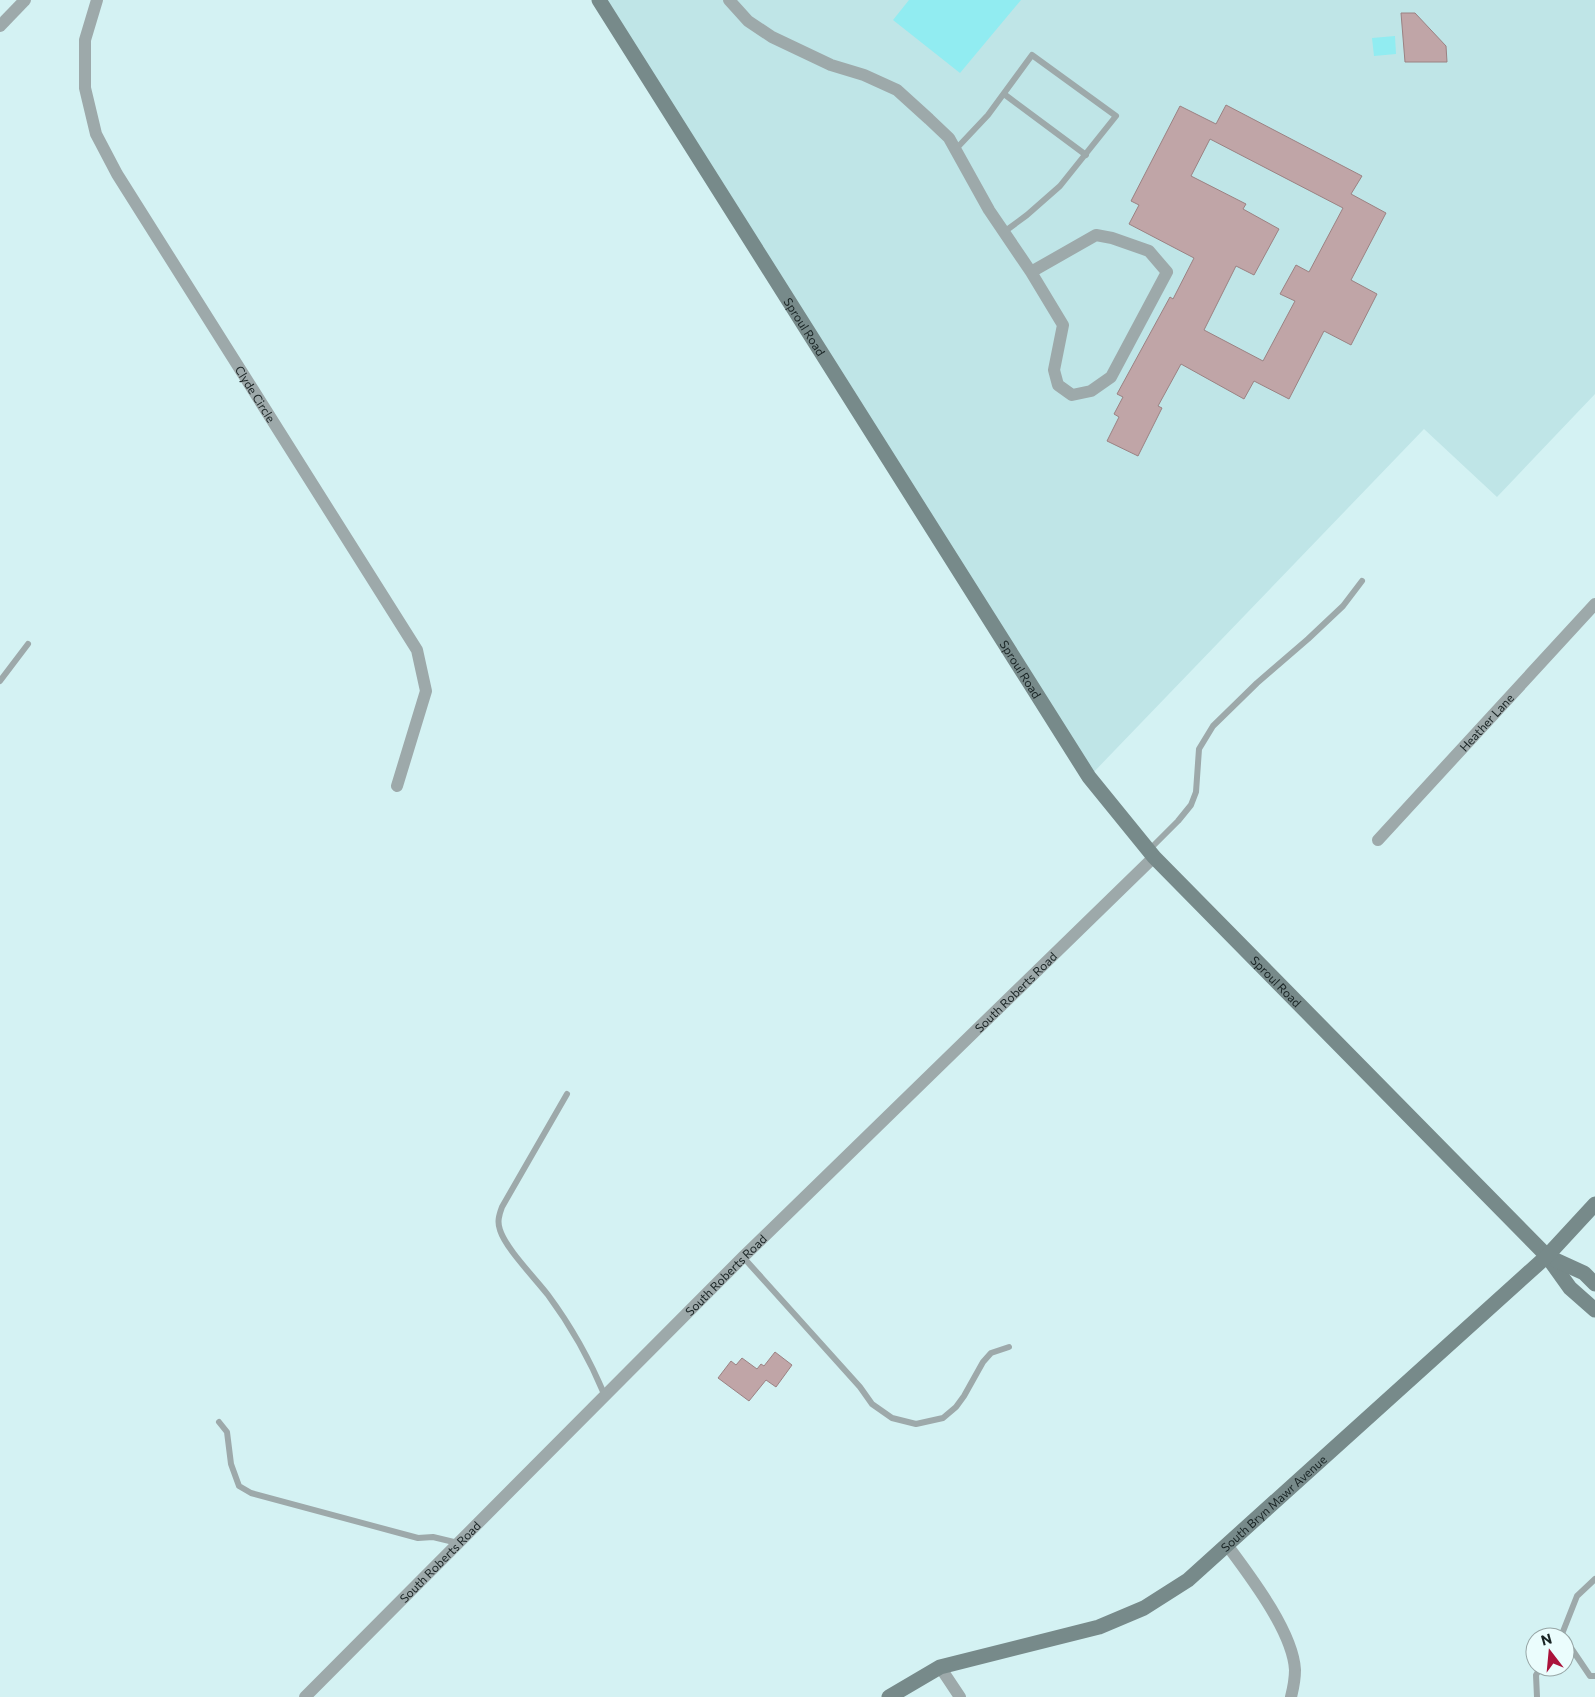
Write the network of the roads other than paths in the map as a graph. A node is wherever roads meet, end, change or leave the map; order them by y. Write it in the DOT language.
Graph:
graph roads {
  1 [pos="25,0"];
  2 [pos="97,0"];
  3 [pos="599,0"];
  4 [pos="729,0"];
  5 [pos="0,26"];
  6 [pos="1004,94"];
  7 [pos="955,150"];
  8 [pos="1086,155"];
  9 [pos="1004,232"];
  10 [pos="1031,272"];
  11 [pos="1362,581"];
  12 [pos="1595,604"];
  13 [pos="28,644"];
  14 [pos="0,681"];
  15 [pos="397,786"];
  16 [pos="1378,840"];
  17 [pos="1151,854"];
  18 [pos="567,1094"];
  19 [pos="1595,1204"];
  20 [pos="1547,1256"];
  21 [pos="743,1257"];
  22 [pos="1595,1284"];
  23 [pos="1595,1310"];
  24 [pos="1009,1346"];
  25 [pos="605,1396"];
  26 [pos="219,1422"];
  27 [pos="458,1543"];
  28 [pos="1228,1545"];
  29 [pos="1595,1579"];
  30 [pos="1566,1627"];
  31 [pos="1575,1654"];
  32 [pos="940,1667"];
  33 [pos="1595,1676"];
  34 [pos="1536,1677"];
  35 [pos="305,1697"];
  36 [pos="889,1697"];
  37 [pos="960,1697"];
  38 [pos="1291,1697"];
  39 [pos="1537,1697"];
  1 -- 5 [label="street"];
  2 -- 15 [label="street, Clyde Circle"];
  3 -- 17 [label="main road, Sproul Road"];
  4 -- 7 [label="street"];
  6 -- 7 [label="lane"];
  6 -- 8 [label="lane"];
  6 -- 8 [label="lane"];
  7 -- 9 [label="street"];
  8 -- 9 [label="lane"];
  9 -- 10 [label="street"];
  10 -- 10 [label="street"];
  11 -- 17 [label="lane"];
  12 -- 16 [label="street, Heather Lane"];
  13 -- 14 [label="lane"];
  17 -- 20 [label="main road, Sproul Road"];
  17 -- 21 [label="street, South Roberts Road"];
  18 -- 25 [label="lane"];
  19 -- 20 [label="main road, South Bryn Mawr Avenue"];
  20 -- 22 [label="main road, Sproul Road"];
  20 -- 23 [label="main road, Sproul Road"];
  20 -- 28 [label="main road, South Bryn Mawr Avenue"];
  21 -- 24 [label="lane"];
  21 -- 25 [label="street, South Roberts Road"];
  25 -- 27 [label="street, South Roberts Road"];
  26 -- 27 [label="lane"];
  27 -- 35 [label="street, South Roberts Road"];
  28 -- 32 [label="main road, South Bryn Mawr Avenue"];
  28 -- 38 [label="street"];
  29 -- 30 [label="lane"];
  31 -- 33 [label="lane"];
  32 -- 36 [label="main road, South Bryn Mawr Avenue"];
  32 -- 37 [label="street"];
  34 -- 39 [label="lane"];
}
